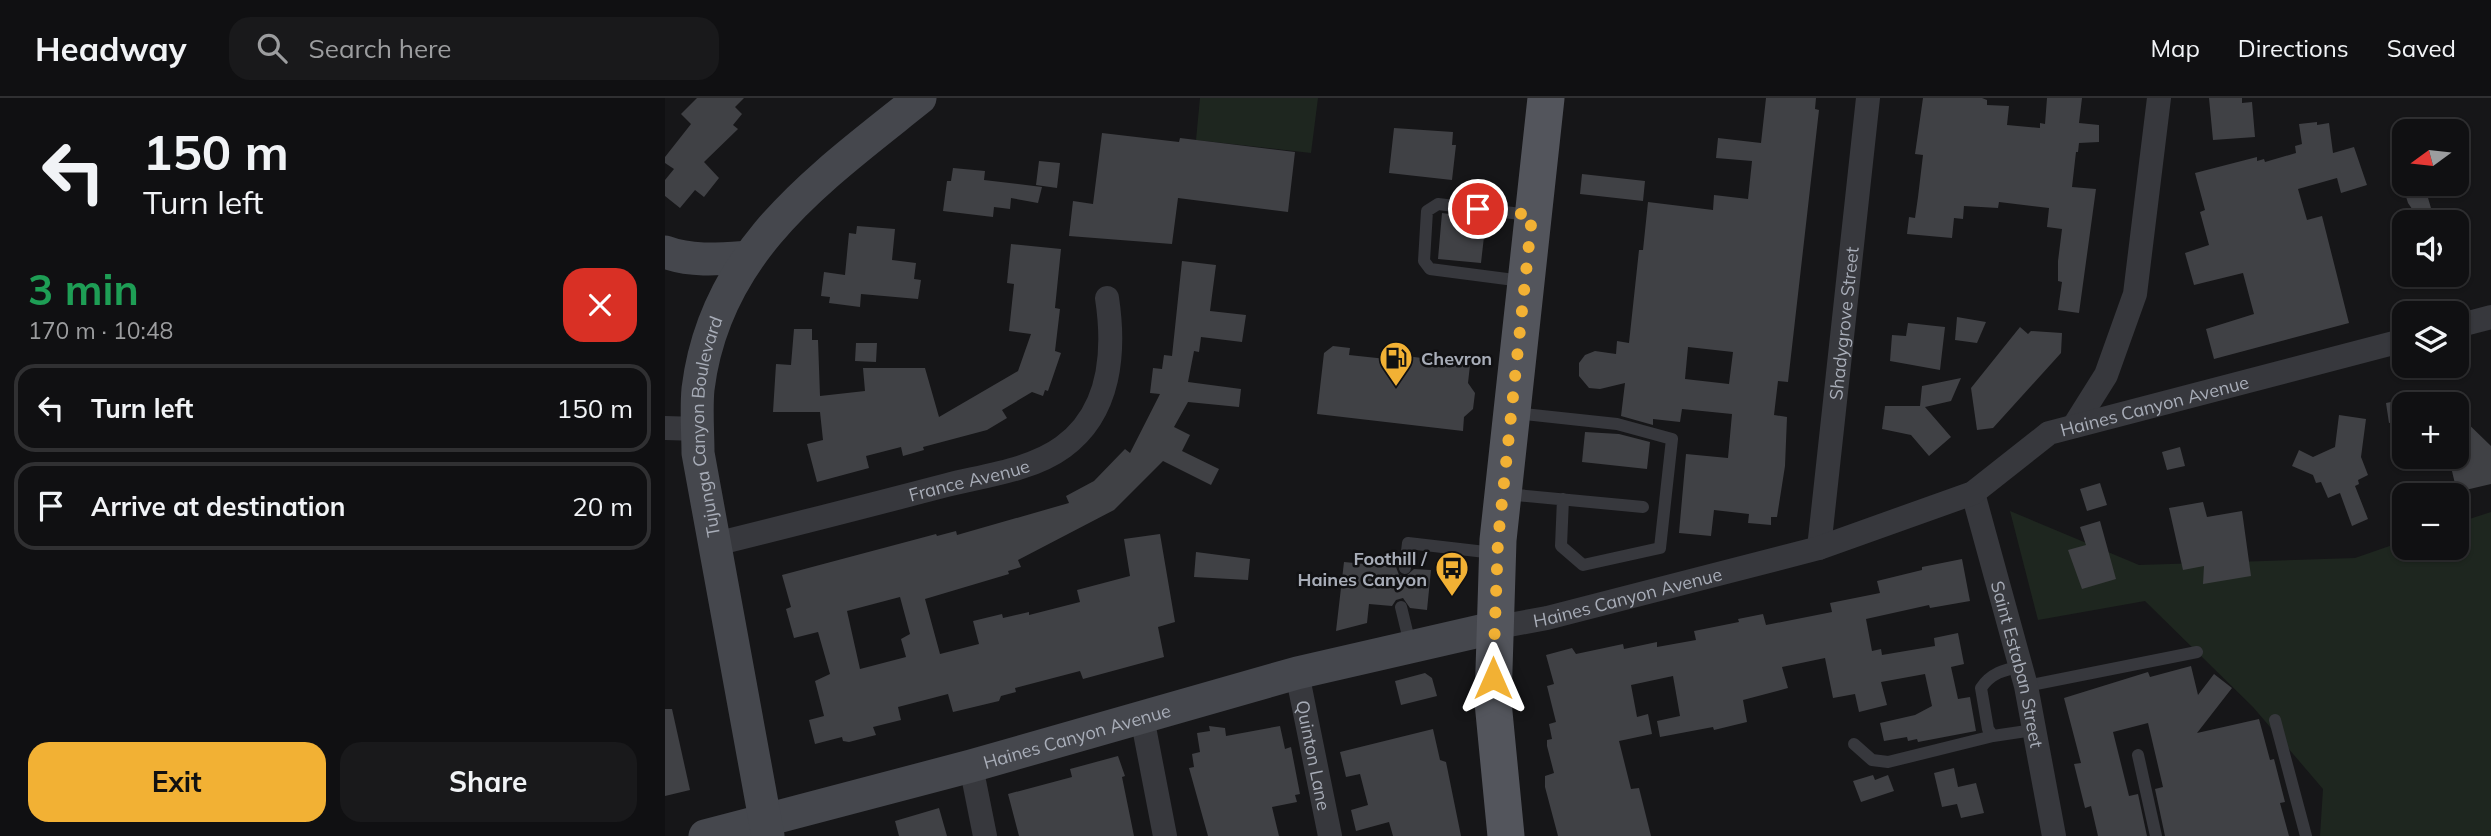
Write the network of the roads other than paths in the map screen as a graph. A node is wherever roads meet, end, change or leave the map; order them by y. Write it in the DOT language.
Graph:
graph roads {
  1 [pos="920,98"];
  2 [pos="1546,98"];
  3 [pos="1868,98"];
  4 [pos="2159,98"];
  5 [pos="1532,215"];
  6 [pos="665,253"];
  7 [pos="748,257"];
  8 [pos="1525,281"];
  9 [pos="1107,298"];
  10 [pos="2491,317"];
  11 [pos="2469,323"];
  12 [pos="2392,343"];
  13 [pos="1511,413"];
  14 [pos="2074,426"];
  15 [pos="665,428"];
  16 [pos="698,429"];
  17 [pos="1503,493"];
  18 [pos="1973,493"];
  19 [pos="1563,499"];
  20 [pos="1643,507"];
  21 [pos="715,544"];
  22 [pos="1819,548"];
  23 [pos="1498,553"];
  24 [pos="1405,568"];
  25 [pos="1401,607"];
  26 [pos="1493,628"];
  27 [pos="1411,647"];
  28 [pos="2197,652"];
  29 [pos="1297,673"];
  30 [pos="2023,676"];
  31 [pos="1142,718"];
  32 [pos="2275,720"];
  33 [pos="2034,730"];
  34 [pos="1993,736"];
  35 [pos="1854,744"];
  36 [pos="2138,755"];
  37 [pos="971,765"];
  38 [pos="766,829"];
  39 [pos="705,836"];
  40 [pos="985,836"];
  41 [pos="1165,836"];
  42 [pos="1330,836"];
  43 [pos="1506,836"];
  44 [pos="2054,836"];
  45 [pos="2157,836"];
  46 [pos="2306,836"];
  1 -- 7 [label="main road, Tujunga Canyon Boulevard"];
  2 -- 5 [label="main road"];
  3 -- 22 [label="street, Shadygrove Street"];
  4 -- 14 [label="street"];
  5 -- 8 [label="main road"];
  5 -- 8 [label="lane"];
  6 -- 7 [label="main road"];
  7 -- 16 [label="main road, Tujunga Canyon Boulevard"];
  8 -- 13 [label="main road"];
  9 -- 21 [label="street, France Avenue"];
  10 -- 11 [label="street"];
  12 -- 14 [label="street, Haines Canyon Avenue"];
  13 -- 17 [label="main road"];
  13 -- 19 [label="lane"];
  14 -- 18 [label="street, Haines Canyon Avenue"];
  15 -- 16 [label="street"];
  16 -- 21 [label="main road, Tujunga Canyon Boulevard"];
  17 -- 19 [label="lane"];
  17 -- 23 [label="main road"];
  18 -- 22 [label="street, Haines Canyon Avenue"];
  18 -- 30 [label="street, Saint Estaban Street"];
  19 -- 20 [label="lane"];
  21 -- 38 [label="main road, Tujunga Canyon Boulevard"];
  22 -- 26 [label="street, Haines Canyon Avenue"];
  23 -- 24 [label="lane"];
  23 -- 26 [label="main road"];
  25 -- 27 [label="lane"];
  26 -- 27 [label="main road, Haines Canyon Avenue"];
  26 -- 43 [label="main road"];
  27 -- 29 [label="main road, Haines Canyon Avenue"];
  28 -- 30 [label="lane"];
  29 -- 31 [label="main road, Haines Canyon Avenue"];
  29 -- 42 [label="street, Quinton Lane"];
  30 -- 33 [label="street, Saint Estaban Street"];
  30 -- 34 [label="lane"];
  31 -- 37 [label="main road, Haines Canyon Avenue"];
  31 -- 41 [label="street"];
  32 -- 46 [label="lane"];
  33 -- 34 [label="lane"];
  33 -- 44 [label="street, Saint Estaban Street"];
  34 -- 35 [label="lane"];
  36 -- 45 [label="lane"];
  37 -- 38 [label="main road, Haines Canyon Avenue"];
  37 -- 40 [label="street"];
  38 -- 39 [label="main road, Haines Canyon Avenue"];
}
